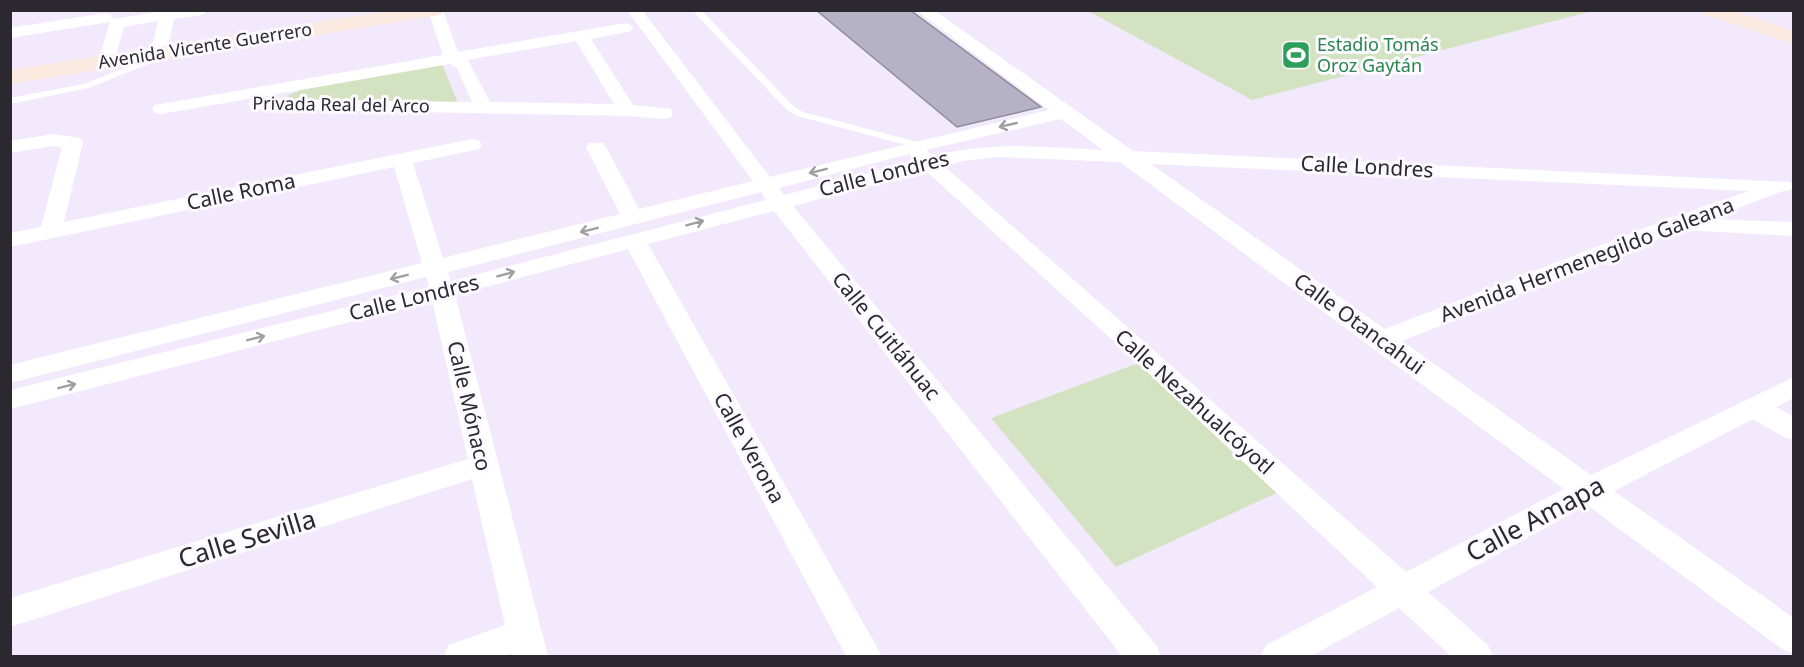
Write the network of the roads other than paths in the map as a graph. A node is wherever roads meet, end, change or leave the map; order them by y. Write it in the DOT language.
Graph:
graph roads {
  1 [pos="202,10"];
  2 [pos="696,10"];
  3 [pos="923,10"];
  4 [pos="1710,10"];
  5 [pos="430,11"];
  6 [pos="111,17"];
  7 [pos="167,17"];
  8 [pos="629,19"];
  9 [pos="10,33"];
  10 [pos="581,36"];
  11 [pos="1794,38"];
  12 [pos="166,52"];
  13 [pos="463,55"];
  14 [pos="106,62"];
  15 [pos="10,77"];
  16 [pos="10,101"];
  17 [pos="198,103"];
  18 [pos="484,108"];
  19 [pos="161,110"];
  20 [pos="627,110"];
  21 [pos="1065,111"];
  22 [pos="664,113"];
  23 [pos="472,145"];
  24 [pos="10,147"];
  25 [pos="596,147"];
  26 [pos="920,152"];
  27 [pos="1126,156"];
  28 [pos="401,158"];
  29 [pos="1788,184"];
  30 [pos="772,193"];
  31 [pos="1676,224"];
  32 [pos="634,229"];
  33 [pos="1794,229"];
  34 [pos="51,232"];
  35 [pos="10,240"];
  36 [pos="439,280"];
  37 [pos="1381,340"];
  38 [pos="10,374"];
  39 [pos="1794,386"];
  40 [pos="10,400"];
  41 [pos="1754,407"];
  42 [pos="1794,430"];
  43 [pos="483,465"];
  44 [pos="1587,491"];
  45 [pos="1403,589"];
  46 [pos="10,613"];
  47 [pos="1794,638"];
  48 [pos="527,645"];
  49 [pos="462,657"];
  50 [pos="864,657"];
  51 [pos="1143,657"];
  52 [pos="1279,657"];
  53 [pos="1475,657"];
  1 -- 7 [label="street"];
  2 -- 26 [label="lane"];
  3 -- 21 [label="street, Calle Otancahui"];
  4 -- 11 [label="main road"];
  5 -- 12 [label="main road, Avenida Vicente Guerrero"];
  5 -- 13 [label="street"];
  6 -- 7 [label="street"];
  6 -- 9 [label="street"];
  6 -- 14 [label="street"];
  7 -- 12 [label="street"];
  8 -- 10 [label="street, Privada Real del Arco"];
  8 -- 30 [label="street, Calle Cuitláhuac"];
  10 -- 13 [label="street, Privada Real del Arco"];
  10 -- 20 [label="street"];
  12 -- 14 [label="main road, Avenida Vicente Guerrero"];
  12 -- 16 [label="lane"];
  13 -- 17 [label="street, Privada Real del Arco"];
  13 -- 18 [label="street"];
  14 -- 15 [label="main road, Avenida Vicente Guerrero"];
  17 -- 18 [label="street, Privada Real del Arco"];
  17 -- 19 [label="street, Privada Real del Arco"];
  18 -- 20 [label="street, Privada Real del Arco"];
  20 -- 22 [label="street, Privada Real del Arco"];
  21 -- 26 [label="street, Calle Londres, one-way"];
  21 -- 27 [label="street, Calle Otancahui"];
  23 -- 28 [label="street, Calle Roma"];
  24 -- 34 [label="street"];
  25 -- 32 [label="street, Calle Verona"];
  26 -- 27 [label="street, Calle Londres"];
  26 -- 30 [label="street, Calle Londres"];
  26 -- 45 [label="street, Calle Nezahualcóyotl"];
  27 -- 29 [label="street, Calle Londres"];
  27 -- 37 [label="street, Calle Otancahui"];
  28 -- 34 [label="street, Calle Roma"];
  28 -- 36 [label="street, Calle Mónaco"];
  29 -- 31 [label="street, Avenida Hermenegildo Galeana"];
  30 -- 32 [label="street, Calle Londres"];
  30 -- 51 [label="street, Calle Cuitláhuac"];
  31 -- 33 [label="street"];
  31 -- 37 [label="street, Avenida Hermenegildo Galeana"];
  32 -- 36 [label="street, Calle Londres"];
  32 -- 50 [label="street, Calle Verona"];
  34 -- 35 [label="street, Calle Roma"];
  36 -- 38 [label="street, Calle Londres, one-way"];
  40 -- 36 [label="street, Calle Londres, one-way"];
  36 -- 43 [label="street, Calle Mónaco"];
  37 -- 44 [label="street, Calle Otancahui"];
  39 -- 41 [label="street, Calle Amapa"];
  41 -- 42 [label="street"];
  41 -- 44 [label="street, Calle Amapa"];
  43 -- 46 [label="street, Calle Sevilla"];
  43 -- 48 [label="street, Calle Mónaco"];
  44 -- 45 [label="street, Calle Amapa"];
  44 -- 47 [label="street, Calle Otancahui"];
  45 -- 52 [label="street, Calle Amapa"];
  45 -- 53 [label="street, Calle Nezahualcóyotl"];
  48 -- 49 [label="street"];
}
